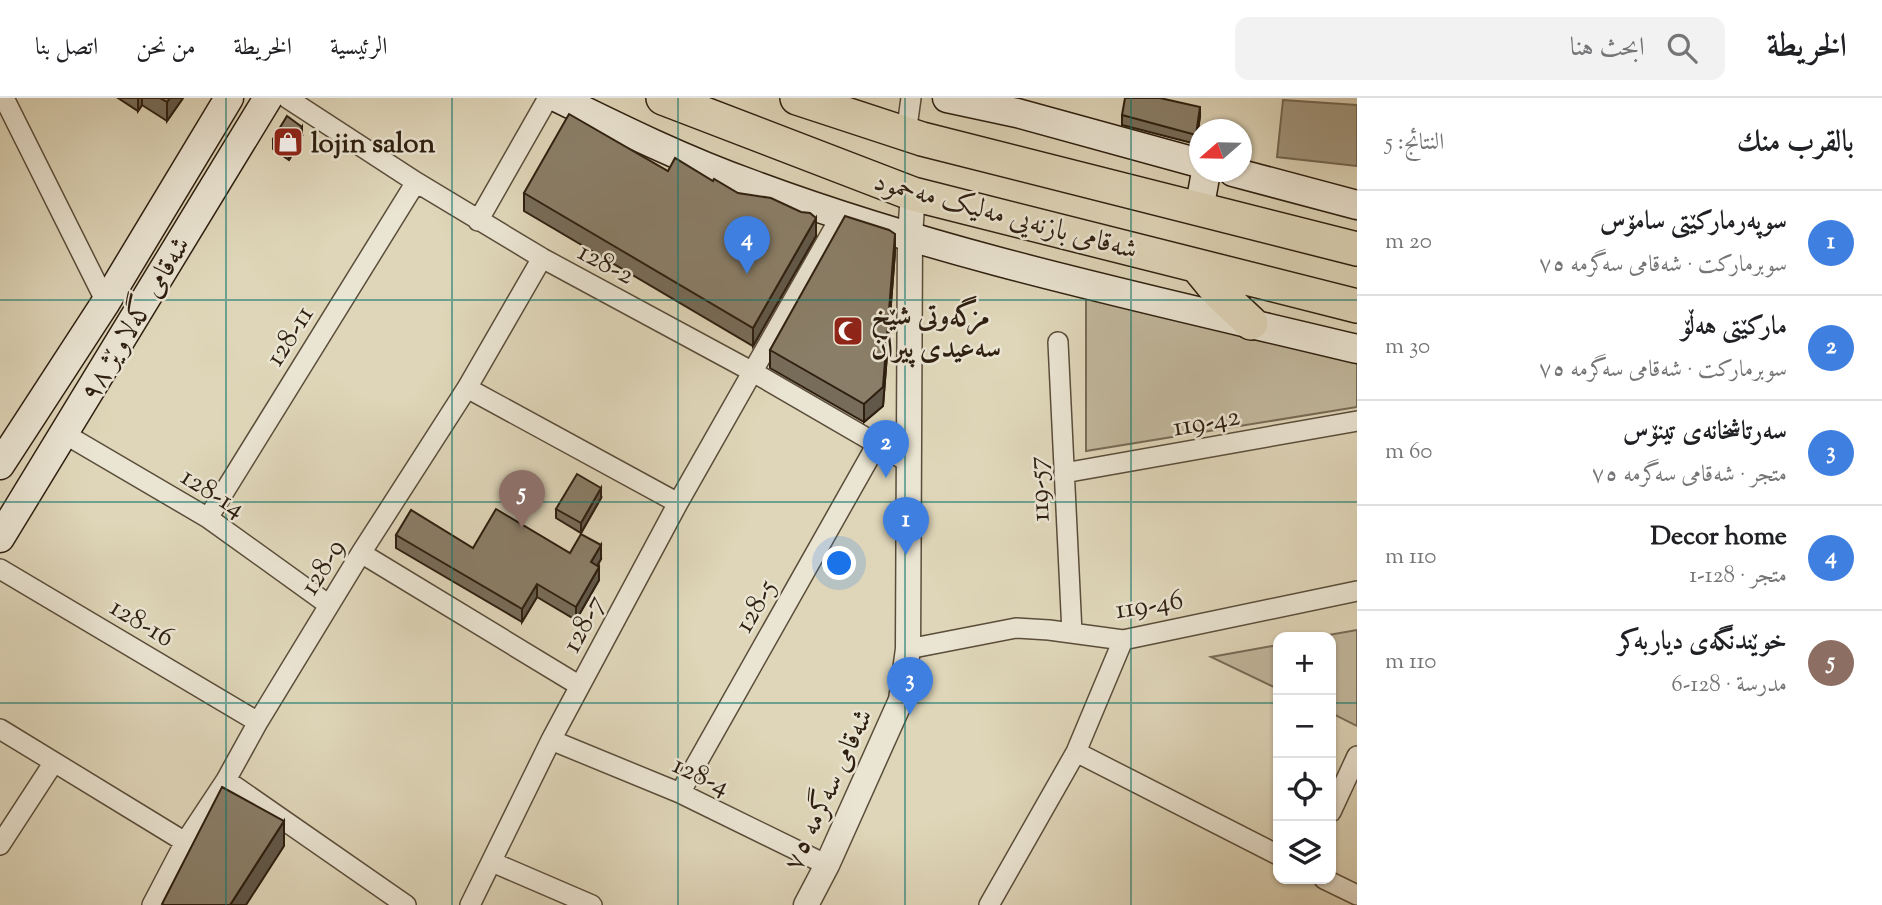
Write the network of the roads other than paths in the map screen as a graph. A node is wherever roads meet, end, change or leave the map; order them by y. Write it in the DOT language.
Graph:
graph roads {
  1 [pos="4,98"];
  2 [pos="229,98"];
  3 [pos="268,98"];
  4 [pos="288,98"];
  5 [pos="548,98"];
  6 [pos="558,98"];
  7 [pos="663,98"];
  8 [pos="797,98"];
  9 [pos="911,98"];
  10 [pos="947,98"];
  11 [pos="906,134"];
  12 [pos="1189,160"];
  13 [pos="1252,177"];
  14 [pos="416,182"];
  15 [pos="1204,182"];
  16 [pos="913,194"];
  17 [pos="1357,205"];
  18 [pos="1199,211"];
  19 [pos="841,216"];
  20 [pos="478,220"];
  21 [pos="910,235"];
  22 [pos="1357,249"];
  23 [pos="542,258"];
  24 [pos="1197,266"];
  25 [pos="113,291"];
  26 [pos="145,299"];
  27 [pos="1357,306"];
  28 [pos="1251,323"];
  29 [pos="1058,342"];
  30 [pos="1357,349"];
  31 [pos="753,372"];
  32 [pos="467,388"];
  33 [pos="1357,421"];
  34 [pos="63,433"];
  35 [pos="877,444"];
  36 [pos="3,449"];
  37 [pos="908,462"];
  38 [pos="1064,473"];
  39 [pos="678,503"];
  40 [pos="208,518"];
  41 [pos="0,538"];
  42 [pos="361,553"];
  43 [pos="0,569"];
  44 [pos="1357,591"];
  45 [pos="329,605"];
  46 [pos="1072,633"];
  47 [pos="1123,640"];
  48 [pos="908,649"];
  49 [pos="580,685"];
  50 [pos="258,722"];
  51 [pos="0,729"];
  52 [pos="551,740"];
  53 [pos="1076,752"];
  54 [pos="1357,756"];
  55 [pos="54,762"];
  56 [pos="226,780"];
  57 [pos="680,793"];
  58 [pos="1336,801"];
  59 [pos="185,842"];
  60 [pos="0,845"];
  61 [pos="1273,852"];
  62 [pos="492,862"];
  63 [pos="828,865"];
  64 [pos="1335,884"];
  65 [pos="1357,895"];
  66 [pos="996,903"];
  67 [pos="152,905"];
  68 [pos="406,905"];
  69 [pos="470,905"];
  70 [pos="592,905"];
  71 [pos="806,905"];
  1 -- 25 [label="street"];
  2 -- 25 [label="main road, شەقامی گەلاوێژ ٩٨"];
  3 -- 26 [label="main road, شەقامی گەلاوێژ ٩٨"];
  4 -- 14 [label="street, 128-2"];
  5 -- 20 [label="street"];
  6 -- 19 [label="main road"];
  7 -- 16 [label="highway, شەقامی بازنەیی مەلیک مەحمود"];
  8 -- 11 [label="highway, شەقامی بازنەیی مەلیک مەحمود"];
  9 -- 11 [label="street"];
  10 -- 12 [label="main road"];
  11 -- 18 [label="highway, شەقامی بازنەیی مەلیک مەحمود"];
  13 -- 17 [label="main road"];
  14 -- 20 [label="street, 128-2"];
  14 -- 40 [label="street, 128-11"];
  15 -- 18 [label="main road"];
  16 -- 21 [label="street, شەقامی سەگرمە ٧٥"];
  16 -- 24 [label="highway, شەقامی بازنەیی مەلیک مەحمود"];
  18 -- 22 [label="highway, شەقامی بازنەیی مەلیک مەحمود"];
  19 -- 21 [label="main road"];
  19 -- 31 [label="street, 128-7"];
  20 -- 23 [label="street, 128-2"];
  21 -- 28 [label="main road"];
  21 -- 37 [label="street, شەقامی سەگرمە ٧٥"];
  23 -- 31 [label="street, 128-2"];
  23 -- 32 [label="street, 128-9"];
  24 -- 27 [label="highway, شەقامی بازنەیی مەلیک مەحمود"];
  24 -- 28 [label="highway"];
  25 -- 26 [label="main road"];
  25 -- 36 [label="main road, شەقامی گەلاوێژ ٩٨"];
  26 -- 34 [label="main road, شەقامی گەلاوێژ ٩٨"];
  28 -- 30 [label="main road"];
  29 -- 38 [label="street, 119-57"];
  31 -- 35 [label="street, 128-2"];
  31 -- 39 [label="street, 128-7"];
  32 -- 39 [label="street"];
  32 -- 42 [label="street, 128-9"];
  33 -- 38 [label="street, 119-42"];
  34 -- 40 [label="street, 128-14"];
  34 -- 41 [label="main road, شەقامی گەلاوێژ ٩٨"];
  35 -- 37 [label="street, 128-2"];
  35 -- 57 [label="street, 128-5"];
  37 -- 48 [label="street, شەقامی سەگرمە ٧٥"];
  38 -- 46 [label="street, 119-57"];
  39 -- 49 [label="street, 128-7"];
  40 -- 45 [label="street, 128-14"];
  42 -- 45 [label="street, 128-9"];
  42 -- 49 [label="street"];
  43 -- 50 [label="street, 128-16"];
  44 -- 47 [label="street, 119-46"];
  45 -- 50 [label="street, 128-9"];
  46 -- 47 [label="street, 119-46"];
  46 -- 48 [label="street, 119-46"];
  47 -- 53 [label="street"];
  48 -- 63 [label="street, شەقامی سەگرمە ٧٥"];
  49 -- 52 [label="street, 128-7"];
  50 -- 56 [label="street, 128-9"];
  51 -- 55 [label="street"];
  52 -- 57 [label="street, 128-4"];
  52 -- 62 [label="street, 128-7"];
  53 -- 61 [label="street"];
  53 -- 66 [label="street"];
  54 -- 58 [label="street"];
  55 -- 59 [label="street"];
  55 -- 60 [label="street"];
  56 -- 59 [label="street, 128-9"];
  56 -- 68 [label="street"];
  57 -- 63 [label="street, 128-4"];
  59 -- 67 [label="street, 128-9"];
  62 -- 69 [label="street, 128-7"];
  62 -- 70 [label="street"];
  63 -- 71 [label="street, شەقامی سەگرمە ٧٥"];
  64 -- 65 [label="street"];
}
